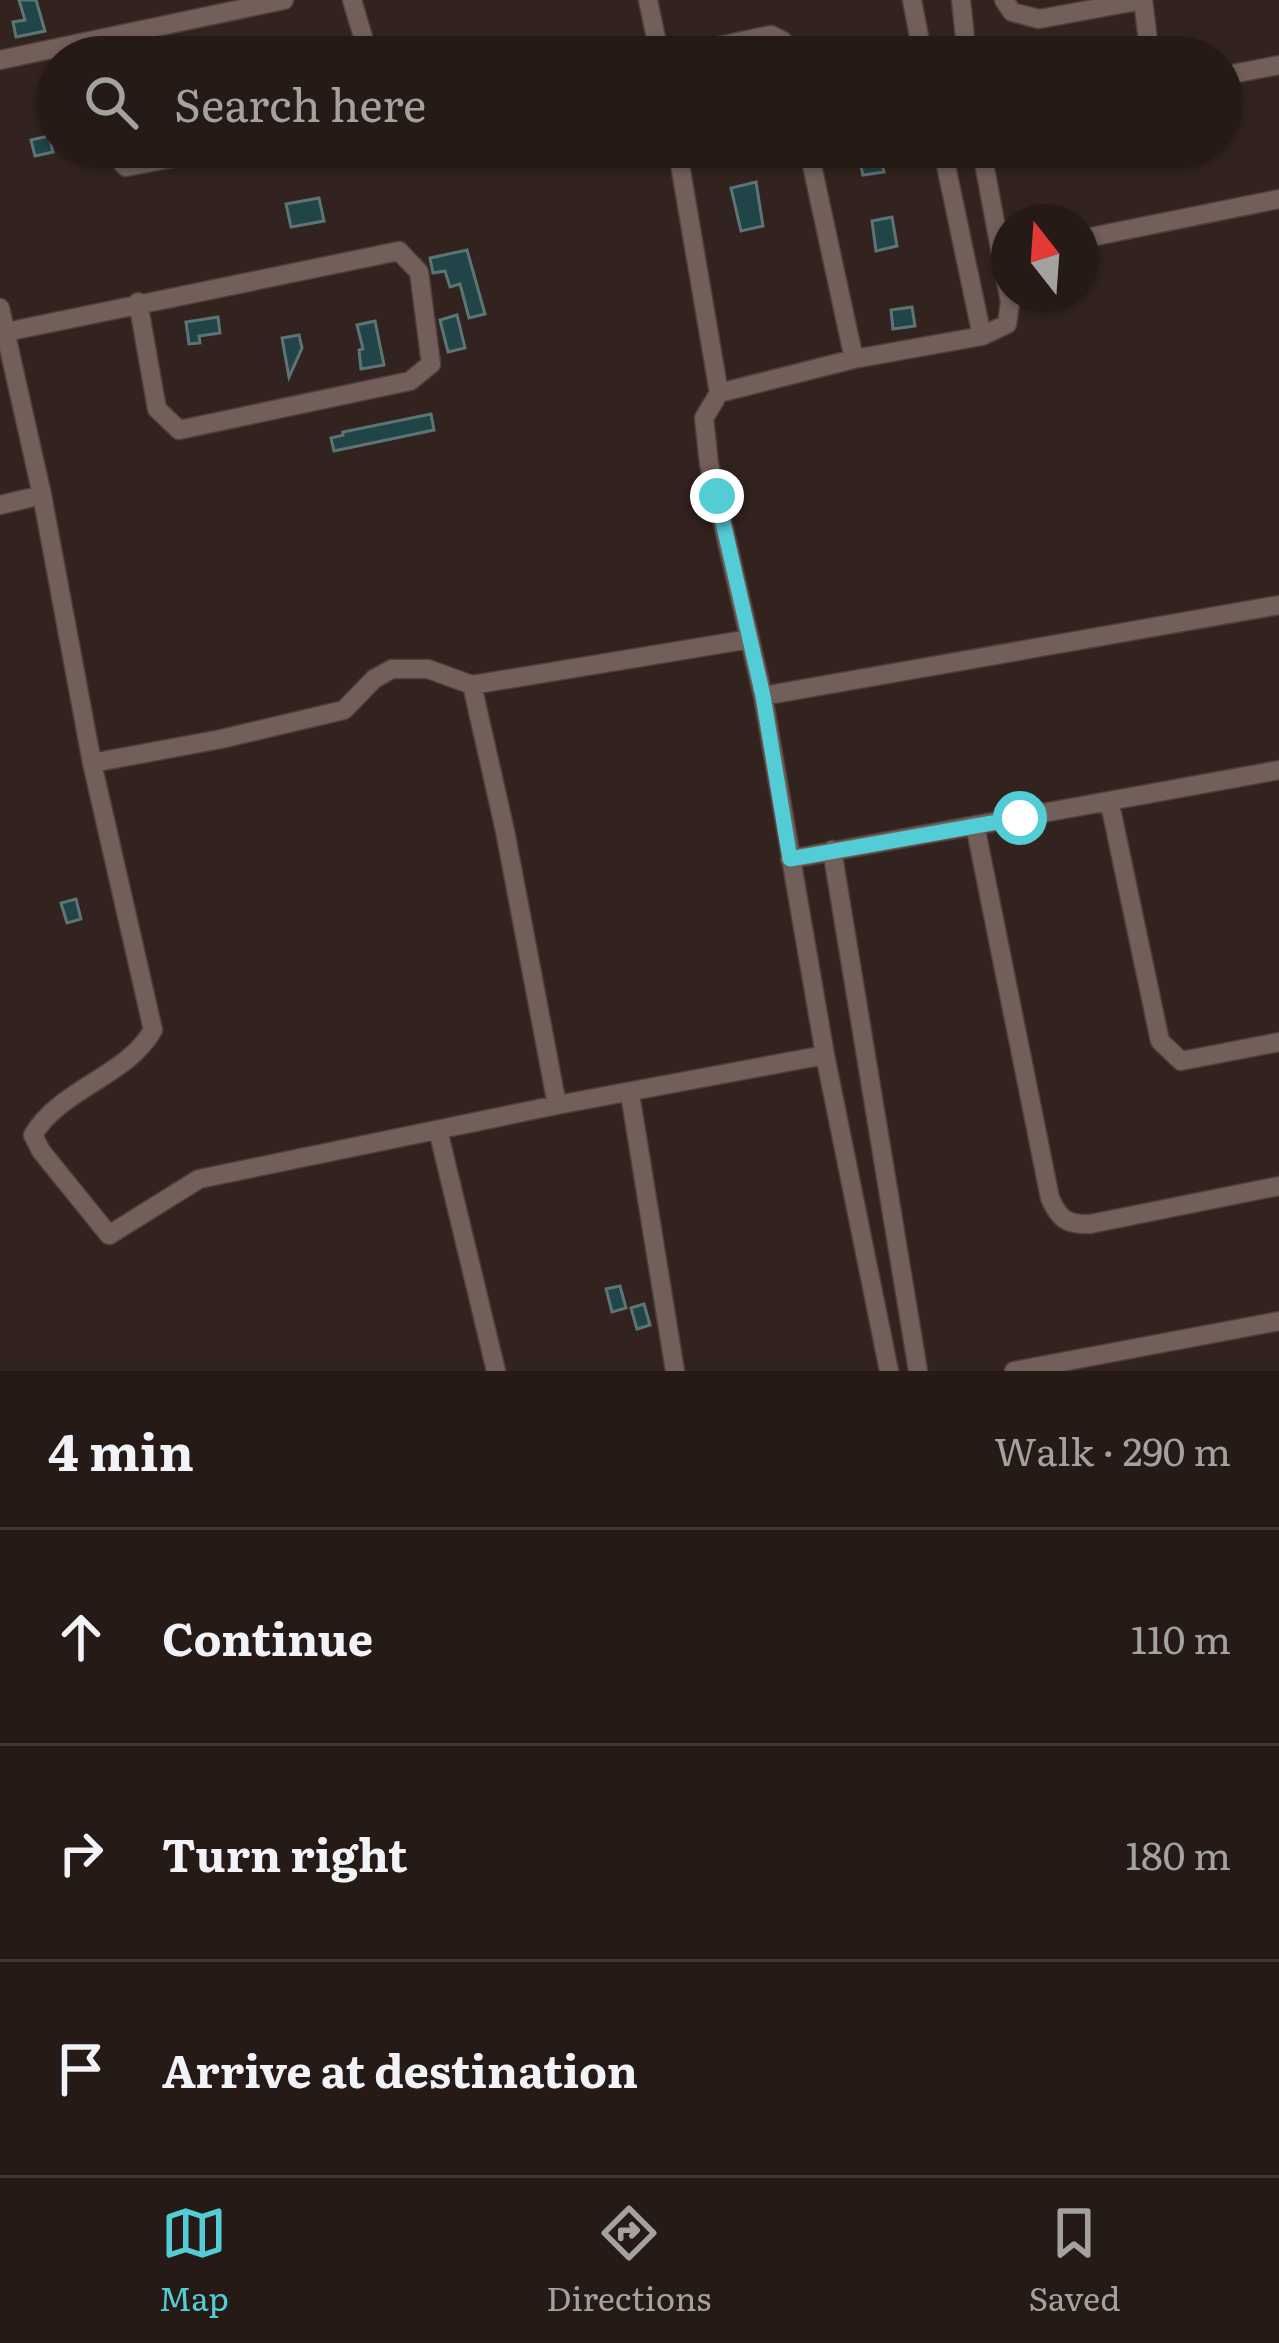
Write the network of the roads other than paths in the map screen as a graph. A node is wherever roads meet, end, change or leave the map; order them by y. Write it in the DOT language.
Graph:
graph roads {
  1 [pos="284,0"];
  2 [pos="352,0"];
  3 [pos="648,0"];
  4 [pos="912,0"];
  5 [pos="961,0"];
  6 [pos="1004,0"];
  7 [pos="1144,0"];
  8 [pos="141,36"];
  9 [pos="363,36"];
  10 [pos="657,36"];
  11 [pos="919,36"];
  12 [pos="965,36"];
  13 [pos="1148,36"];
  14 [pos="36,56"];
  15 [pos="0,60"];
  16 [pos="1279,65"];
  17 [pos="1243,72"];
  18 [pos="681,168"];
  19 [pos="813,168"];
  20 [pos="946,168"];
  21 [pos="986,168"];
  22 [pos="1279,199"];
  23 [pos="993,204"];
  24 [pos="1099,235"];
  25 [pos="138,302"];
  26 [pos="0,308"];
  27 [pos="1009,312"];
  28 [pos="6,332"];
  29 [pos="982,336"];
  30 [pos="854,359"];
  31 [pos="719,393"];
  32 [pos="42,495"];
  33 [pos="0,506"];
  34 [pos="1279,605"];
  35 [pos="750,639"];
  36 [pos="472,685"];
  37 [pos="763,696"];
  38 [pos="92,763"];
  39 [pos="1279,770"];
  40 [pos="1110,804"];
  41 [pos="975,825"];
  42 [pos="832,850"];
  43 [pos="790,859"];
  44 [pos="1279,1042"];
  45 [pos="825,1055"];
  46 [pos="630,1094"];
  47 [pos="557,1105"];
  48 [pos="438,1130"];
  49 [pos="1279,1186"];
  50 [pos="1279,1321"];
  51 [pos="496,1371"];
  52 [pos="675,1371"];
  53 [pos="889,1371"];
  54 [pos="918,1371"];
  55 [pos="1014,1371"];
  1 -- 8 [label="street"];
  2 -- 9 [label="street"];
  3 -- 10 [label="street"];
  4 -- 11 [label="street"];
  5 -- 12 [label="street"];
  6 -- 7 [label="street"];
  7 -- 13 [label="street"];
  14 -- 15 [label="street"];
  16 -- 17 [label="street"];
  18 -- 31 [label="street"];
  19 -- 30 [label="street"];
  20 -- 29 [label="street"];
  21 -- 23 [label="street"];
  22 -- 24 [label="street"];
  25 -- 25 [label="street"];
  25 -- 28 [label="street"];
  26 -- 28 [label="street"];
  27 -- 29 [label="street"];
  28 -- 32 [label="street"];
  29 -- 30 [label="street"];
  30 -- 31 [label="street"];
  31 -- 35 [label="street"];
  32 -- 33 [label="street"];
  32 -- 38 [label="street"];
  34 -- 37 [label="street"];
  35 -- 36 [label="street"];
  35 -- 37 [label="street"];
  36 -- 38 [label="street"];
  36 -- 47 [label="street"];
  37 -- 43 [label="street"];
  38 -- 48 [label="street"];
  39 -- 40 [label="street"];
  40 -- 41 [label="street"];
  40 -- 44 [label="street"];
  41 -- 42 [label="street"];
  41 -- 49 [label="street"];
  42 -- 43 [label="street"];
  42 -- 54 [label="street"];
  43 -- 45 [label="street"];
  45 -- 46 [label="street"];
  45 -- 53 [label="street"];
  46 -- 47 [label="street"];
  46 -- 52 [label="street"];
  47 -- 48 [label="street"];
  48 -- 51 [label="street"];
  50 -- 55 [label="street"];
}
